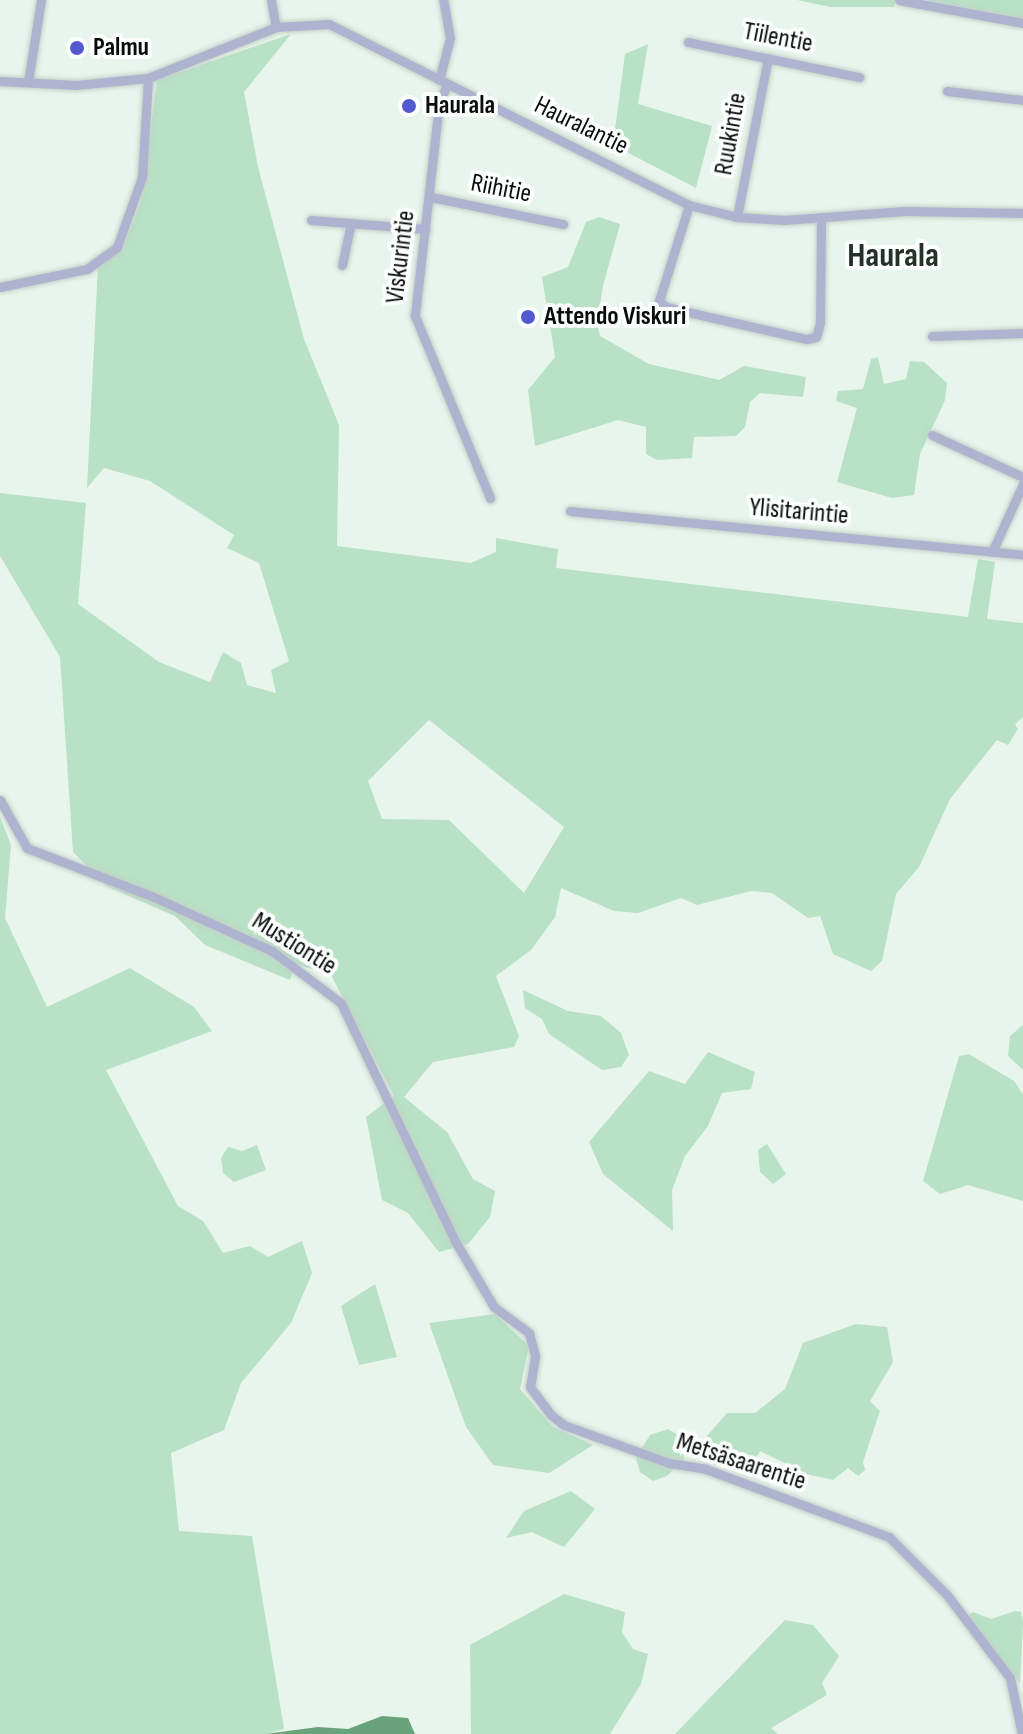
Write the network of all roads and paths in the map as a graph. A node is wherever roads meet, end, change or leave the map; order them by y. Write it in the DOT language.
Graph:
graph roads {
  1 [pos="41,0"];
  2 [pos="271,0"];
  3 [pos="443,0"];
  4 [pos="899,0"];
  5 [pos="1023,23"];
  6 [pos="276,27"];
  7 [pos="688,42"];
  8 [pos="768,58"];
  9 [pos="859,77"];
  10 [pos="148,78"];
  11 [pos="0,81"];
  12 [pos="28,82"];
  13 [pos="443,82"];
  14 [pos="947,91"];
  15 [pos="1023,100"];
  16 [pos="431,197"];
  17 [pos="689,205"];
  18 [pos="1023,213"];
  19 [pos="737,217"];
  20 [pos="311,220"];
  21 [pos="821,220"];
  22 [pos="351,223"];
  23 [pos="563,224"];
  24 [pos="426,229"];
  25 [pos="342,265"];
  26 [pos="0,287"];
  27 [pos="1023,333"];
  28 [pos="932,336"];
  29 [pos="932,435"];
  30 [pos="1023,477"];
  31 [pos="1023,484"];
  32 [pos="490,498"];
  33 [pos="570,511"];
  34 [pos="992,552"];
  35 [pos="1023,555"];
  36 [pos="0,800"];
  37 [pos="455,1241"];
  38 [pos="1022,1734"];
  1 -- 12 [label="street"];
  2 -- 6 [label="street"];
  3 -- 13 [label="street, Viskurintie"];
  4 -- 5 [label="street"];
  6 -- 10 [label="street, Hauralantie"];
  6 -- 13 [label="street, Hauralantie"];
  7 -- 8 [label="street, Tiilentie"];
  8 -- 9 [label="street, Tiilentie"];
  8 -- 19 [label="street, Ruukintie"];
  10 -- 12 [label="street, Hauralantie"];
  10 -- 26 [label="street"];
  11 -- 12 [label="street, Hauralantie"];
  13 -- 16 [label="street, Viskurintie"];
  13 -- 17 [label="street, Hauralantie"];
  14 -- 15 [label="street"];
  16 -- 23 [label="street, Riihitie"];
  16 -- 24 [label="street, Viskurintie"];
  17 -- 19 [label="street, Hauralantie"];
  17 -- 21 [label="street"];
  18 -- 21 [label="street, Hauralantie"];
  19 -- 21 [label="street, Hauralantie"];
  20 -- 22 [label="street"];
  22 -- 24 [label="street"];
  22 -- 25 [label="street"];
  24 -- 32 [label="street, Viskurintie"];
  27 -- 28 [label="street"];
  29 -- 30 [label="street"];
  31 -- 34 [label="street"];
  33 -- 34 [label="street, Ylisitarintie"];
  34 -- 35 [label="street, Ylisitarintie"];
  36 -- 37 [label="street, Mustiontie"];
  37 -- 38 [label="street, Metsäsaarentie"];
}
